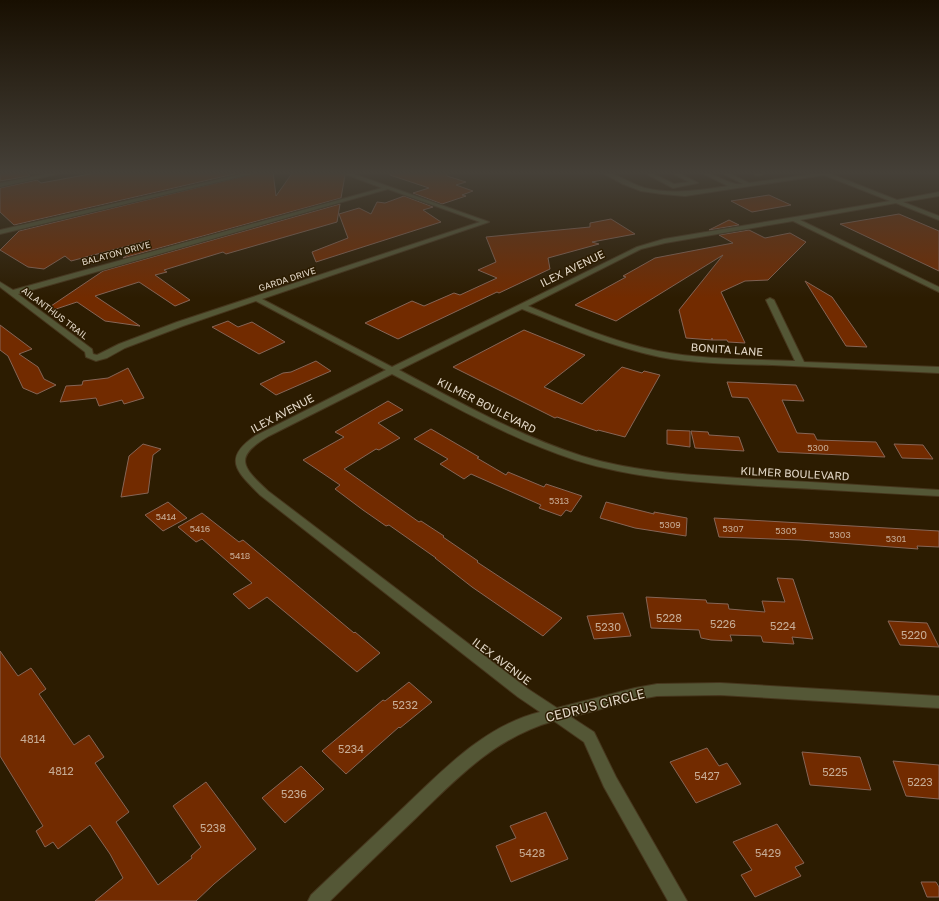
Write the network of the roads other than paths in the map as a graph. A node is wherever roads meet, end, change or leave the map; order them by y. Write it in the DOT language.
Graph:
graph roads {
  1 [pos="77,214"];
  2 [pos="297,214"];
  3 [pos="463,214"];
  4 [pos="823,214"];
  5 [pos="929,214"];
  6 [pos="939,218"];
  7 [pos="794,219"];
  8 [pos="0,232"];
  9 [pos="0,284"];
  10 [pos="939,290"];
  11 [pos="12,293"];
  12 [pos="257,299"];
  13 [pos="770,300"];
  14 [pos="522,306"];
  15 [pos="96,358"];
  16 [pos="801,364"];
  17 [pos="393,370"];
  18 [pos="939,370"];
  19 [pos="939,493"];
  20 [pos="939,702"];
  21 [pos="557,714"];
  22 [pos="317,901"];
  23 [pos="678,901"];
  1 -- 8 [label="street"];
  2 -- 11 [label="street, BALATON DRIVE"];
  3 -- 12 [label="street, GARDA DRIVE"];
  4 -- 7 [label="street, ILEX AVENUE"];
  5 -- 6 [label="street"];
  7 -- 10 [label="street"];
  7 -- 14 [label="street, ILEX AVENUE"];
  9 -- 11 [label="street, AILANTHUS TRAIL"];
  11 -- 15 [label="street, AILANTHUS TRAIL"];
  12 -- 15 [label="street, GARDA DRIVE"];
  12 -- 17 [label="street, KILMER BOULEVARD"];
  13 -- 16 [label="street"];
  14 -- 16 [label="street, BONITA LANE"];
  14 -- 17 [label="street, ILEX AVENUE"];
  16 -- 18 [label="street, BONITA LANE"];
  17 -- 19 [label="street, KILMER BOULEVARD"];
  17 -- 21 [label="street, ILEX AVENUE"];
  20 -- 21 [label="street, CEDRUS CIRCLE"];
  21 -- 22 [label="street, CEDRUS CIRCLE"];
  21 -- 23 [label="street, ILEX AVENUE"];
}
